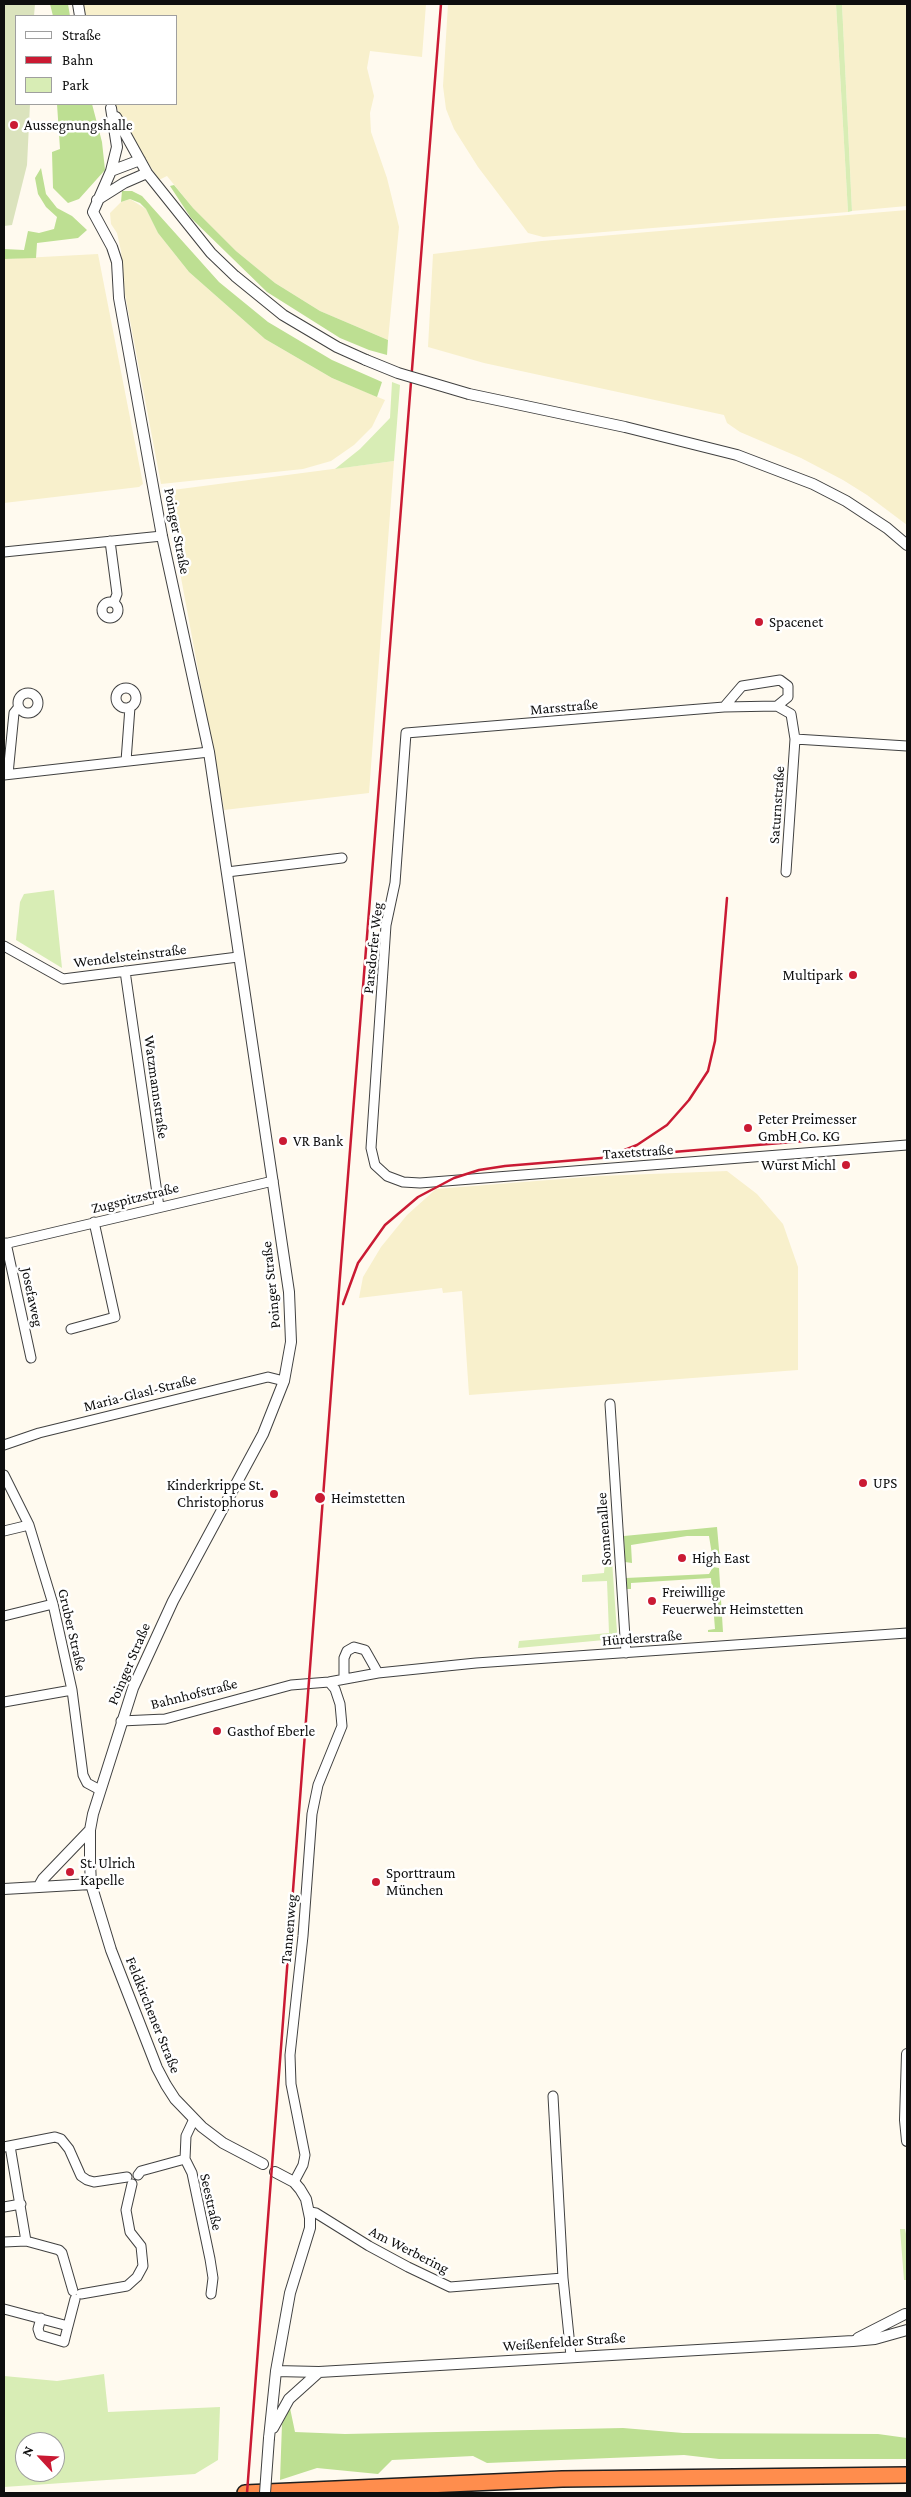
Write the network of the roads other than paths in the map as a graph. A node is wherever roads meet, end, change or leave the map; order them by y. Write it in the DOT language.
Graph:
graph roads {
  1 [pos="110,106"];
  2 [pos="140,160"];
  3 [pos="111,170"];
  4 [pos="147,173"];
  5 [pos="97,200"];
  6 [pos="162,536"];
  7 [pos="110,541"];
  8 [pos="907,545"];
  9 [pos="4,552"];
  10 [pos="114,602"];
  11 [pos="778,706"];
  12 [pos="130,707"];
  13 [pos="724,707"];
  14 [pos="18,708"];
  15 [pos="406,734"];
  16 [pos="795,739"];
  17 [pos="907,746"];
  18 [pos="209,752"];
  19 [pos="126,761"];
  20 [pos="6,774"];
  21 [pos="342,858"];
  22 [pos="226,872"];
  23 [pos="786,872"];
  24 [pos="4,946"];
  25 [pos="238,957"];
  26 [pos="125,971"];
  27 [pos="907,1145"];
  28 [pos="376,1165"];
  29 [pos="273,1181"];
  30 [pos="159,1207"];
  31 [pos="94,1222"];
  32 [pos="5,1243"];
  33 [pos="71,1329"];
  34 [pos="31,1358"];
  35 [pos="284,1381"];
  36 [pos="610,1404"];
  37 [pos="4,1445"];
  38 [pos="4,1475"];
  39 [pos="29,1525"];
  40 [pos="4,1531"];
  41 [pos="53,1604"];
  42 [pos="4,1616"];
  43 [pos="907,1633"];
  44 [pos="626,1653"];
  45 [pos="378,1673"];
  46 [pos="344,1679"];
  47 [pos="329,1682"];
  48 [pos="72,1690"];
  49 [pos="4,1702"];
  50 [pos="121,1721"];
  51 [pos="100,1790"];
  52 [pos="90,1830"];
  53 [pos="91,1884"];
  54 [pos="39,1886"];
  55 [pos="4,1889"];
  56 [pos="907,2054"];
  57 [pos="553,2096"];
  58 [pos="194,2119"];
  59 [pos="907,2141"];
  60 [pos="7,2147"];
  61 [pos="185,2158"];
  62 [pos="262,2164"];
  63 [pos="275,2172"];
  64 [pos="130,2181"];
  65 [pos="294,2182"];
  66 [pos="21,2204"];
  67 [pos="4,2207"];
  68 [pos="310,2212"];
  69 [pos="26,2241"];
  70 [pos="4,2242"];
  71 [pos="563,2278"];
  72 [pos="210,2294"];
  73 [pos="76,2295"];
  74 [pos="4,2309"];
  75 [pos="906,2312"];
  76 [pos="41,2318"];
  77 [pos="68,2326"];
  78 [pos="907,2328"];
  79 [pos="853,2341"];
  80 [pos="570,2356"];
  81 [pos="276,2371"];
  82 [pos="319,2372"];
  83 [pos="269,2438"];
  84 [pos="907,2475"];
  85 [pos="245,2493"];
  86 [pos="265,2493"];
  1 -- 2 [label="street"];
  1 -- 3 [label="street, Poinger Straße"];
  2 -- 3 [label="street"];
  2 -- 4 [label="street"];
  3 -- 5 [label="street, Poinger Straße"];
  4 -- 5 [label="street"];
  4 -- 8 [label="street, bridge"];
  5 -- 6 [label="street, Poinger Straße"];
  6 -- 7 [label="street"];
  6 -- 18 [label="street, Poinger Straße"];
  7 -- 9 [label="street"];
  7 -- 10 [label="street"];
  11 -- 13 [label="street, Marsstraße"];
  11 -- 13 [label="street"];
  11 -- 16 [label="street"];
  12 -- 19 [label="street"];
  13 -- 15 [label="street, Marsstraße"];
  14 -- 20 [label="street"];
  15 -- 28 [label="street, Parsdorfer Weg"];
  16 -- 17 [label="street"];
  16 -- 23 [label="street, Saturnstraße"];
  18 -- 19 [label="street"];
  18 -- 22 [label="street, Poinger Straße"];
  19 -- 20 [label="street"];
  21 -- 22 [label="street"];
  22 -- 25 [label="street, Poinger Straße"];
  24 -- 26 [label="street, Wendelsteinstraße"];
  25 -- 26 [label="street, Wendelsteinstraße"];
  25 -- 29 [label="street, Poinger Straße"];
  26 -- 30 [label="street, Watzmannstraße"];
  27 -- 28 [label="street, Taxetstraße"];
  29 -- 30 [label="street, Zugspitzstraße"];
  29 -- 35 [label="street, Poinger Straße"];
  30 -- 31 [label="street, Zugspitzstraße"];
  31 -- 32 [label="street, Zugspitzstraße"];
  31 -- 33 [label="street"];
  32 -- 34 [label="street, Josefaweg"];
  35 -- 37 [label="street, Maria-Glasl-Straße"];
  35 -- 50 [label="street, Poinger Straße"];
  36 -- 44 [label="street, Sonnenallee"];
  38 -- 39 [label="street, Gruber Straße"];
  39 -- 40 [label="street"];
  39 -- 41 [label="street, Gruber Straße"];
  41 -- 42 [label="street"];
  41 -- 48 [label="street, Gruber Straße"];
  43 -- 44 [label="street, Hürderstraße"];
  44 -- 45 [label="street, Hürderstraße"];
  45 -- 46 [label="street, Hürderstraße"];
  45 -- 46 [label="street"];
  46 -- 47 [label="street, Hürderstraße"];
  47 -- 50 [label="street, Bahnhofstraße"];
  47 -- 65 [label="street, Tannenweg"];
  48 -- 49 [label="street"];
  48 -- 51 [label="street, Gruber Straße"];
  50 -- 51 [label="street"];
  51 -- 52 [label="street"];
  52 -- 53 [label="street, Feldkirchener Straße"];
  52 -- 54 [label="street"];
  53 -- 54 [label="street"];
  53 -- 58 [label="street, Feldkirchener Straße"];
  54 -- 55 [label="street"];
  56 -- 59 [label="street"];
  57 -- 71 [label="street"];
  58 -- 61 [label="street, Seestraße"];
  58 -- 62 [label="street, Feldkirchener Straße"];
  60 -- 64 [label="street"];
  60 -- 66 [label="street"];
  61 -- 64 [label="street"];
  61 -- 72 [label="street, Seestraße"];
  63 -- 65 [label="street"];
  64 -- 73 [label="street"];
  65 -- 68 [label="street"];
  66 -- 67 [label="street"];
  66 -- 69 [label="street"];
  68 -- 71 [label="street, Am Werbering"];
  68 -- 81 [label="street"];
  69 -- 70 [label="street"];
  69 -- 73 [label="street"];
  71 -- 80 [label="street"];
  73 -- 77 [label="street"];
  74 -- 76 [label="street"];
  75 -- 78 [label="street"];
  75 -- 79 [label="street, Weißenfelder Straße"];
  76 -- 77 [label="street"];
  76 -- 77 [label="street"];
  78 -- 79 [label="street, Weißenfelder Straße"];
  79 -- 80 [label="street, Weißenfelder Straße"];
  80 -- 82 [label="street, Weißenfelder Straße"];
  81 -- 82 [label="street, Weißenfelder Straße"];
  81 -- 83 [label="street"];
  82 -- 83 [label="street"];
  83 -- 86 [label="street, bridge"];
  84 -- 85 [label="highway"];
}
